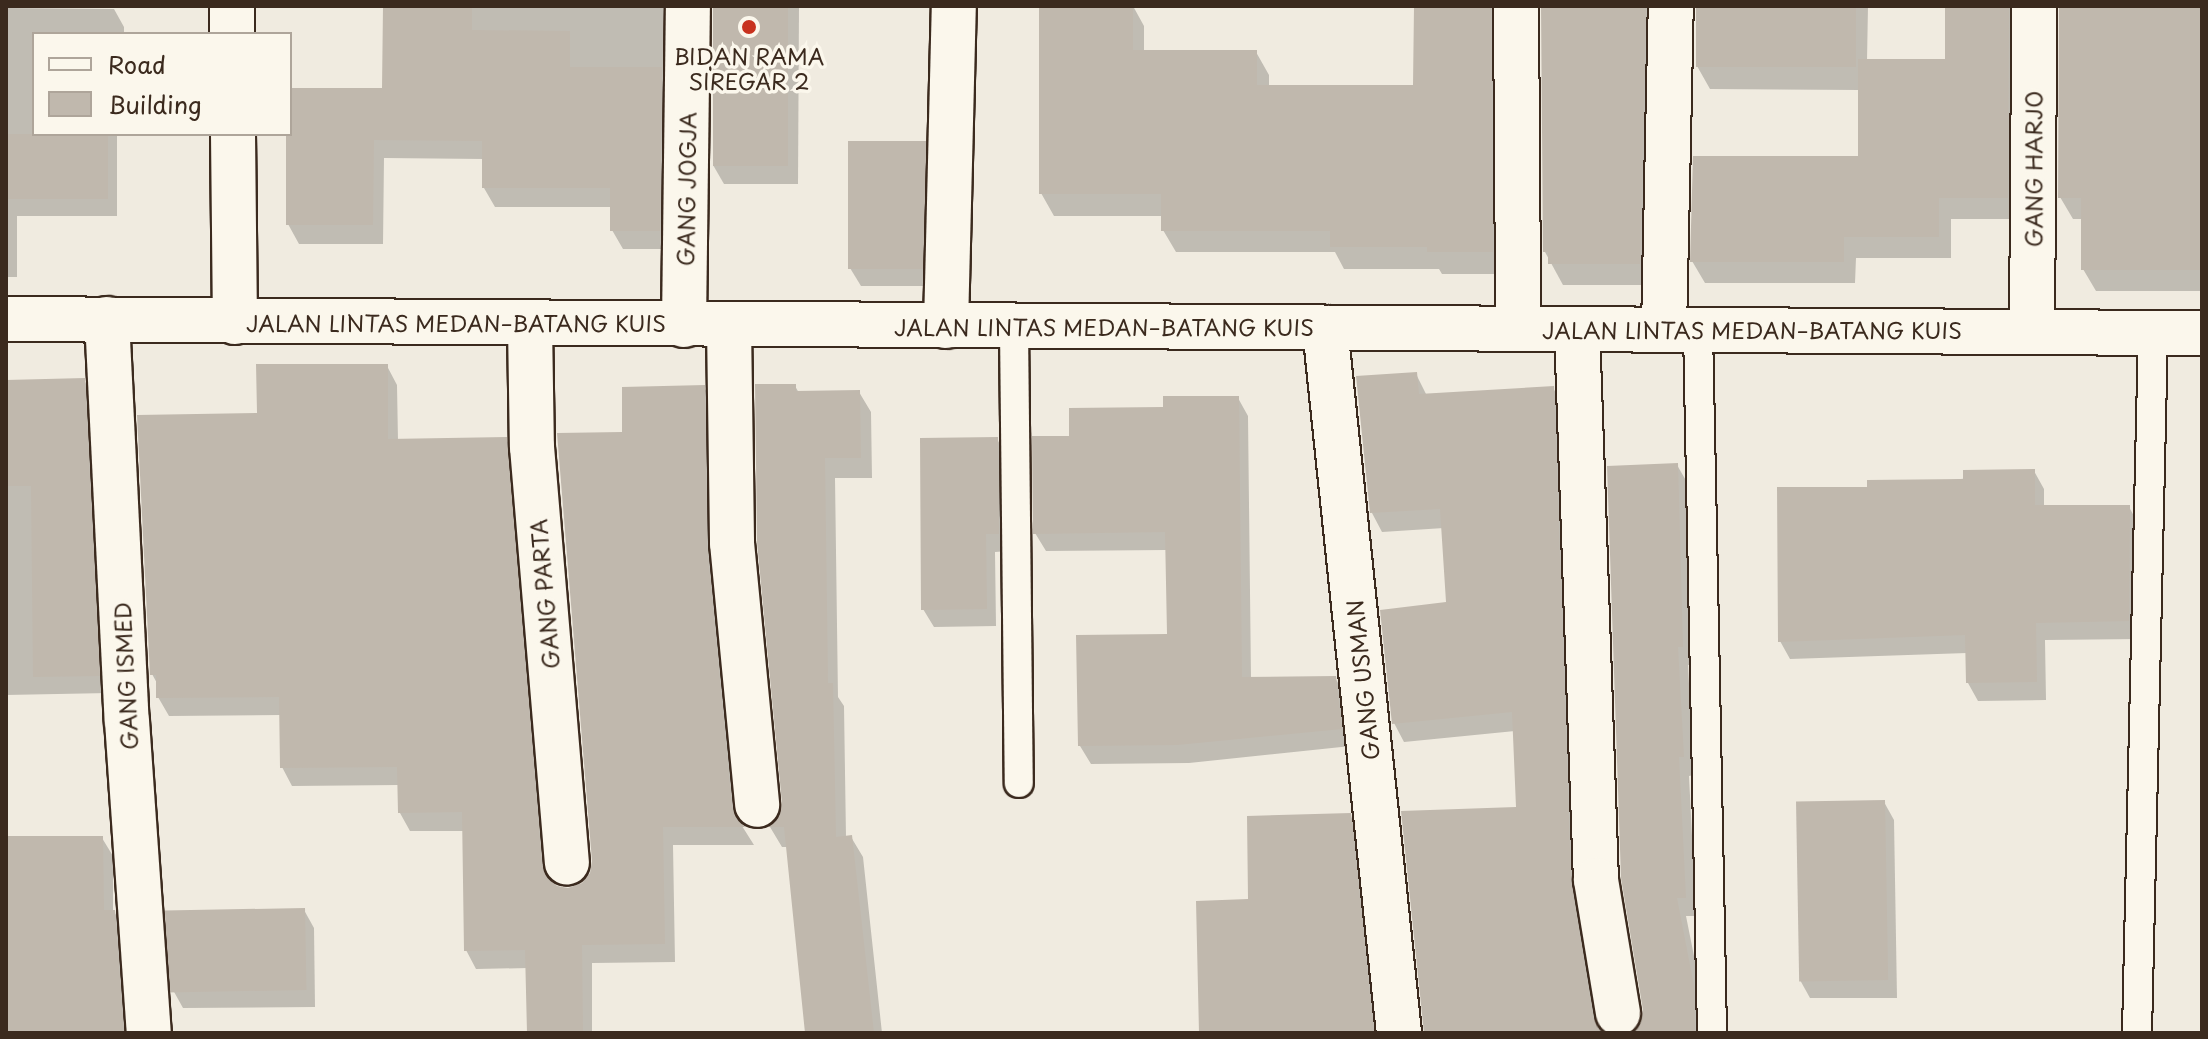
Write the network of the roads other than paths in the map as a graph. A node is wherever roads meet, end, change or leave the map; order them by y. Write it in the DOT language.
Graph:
graph roads {
  1 [pos="232,6"];
  2 [pos="688,6"];
  3 [pos="954,6"];
  4 [pos="1516,6"];
  5 [pos="1671,6"];
  6 [pos="2034,6"];
  7 [pos="232,32"];
  8 [pos="233,136"];
  9 [pos="6,319"];
  10 [pos="107,319"];
  11 [pos="235,322"];
  12 [pos="530,325"];
  13 [pos="684,325"];
  14 [pos="729,325"];
  15 [pos="946,326"];
  16 [pos="1014,328"];
  17 [pos="1325,328"];
  18 [pos="1518,329"];
  19 [pos="1577,329"];
  20 [pos="1681,329"];
  21 [pos="2032,332"];
  22 [pos="2153,333"];
  23 [pos="2202,333"];
  24 [pos="1019,783"];
  25 [pos="757,805"];
  26 [pos="567,863"];
  27 [pos="1618,1013"];
  28 [pos="149,1033"];
  29 [pos="1399,1033"];
  30 [pos="1712,1033"];
  31 [pos="2137,1033"];
  1 -- 7 [label="main road"];
  2 -- 13 [label="main road, GANG JOGJA"];
  3 -- 15 [label="main road"];
  4 -- 18 [label="main road"];
  5 -- 20 [label="main road"];
  6 -- 21 [label="main road, GANG HARJO"];
  8 -- 11 [label="main road"];
  9 -- 10 [label="main road, JALAN LINTAS MEDAN–BATANG KUIS"];
  10 -- 11 [label="main road, JALAN LINTAS MEDAN–BATANG KUIS"];
  10 -- 28 [label="main road, GANG ISMED"];
  11 -- 12 [label="main road, JALAN LINTAS MEDAN–BATANG KUIS"];
  12 -- 13 [label="main road, JALAN LINTAS MEDAN–BATANG KUIS"];
  12 -- 26 [label="main road, GANG PARTA"];
  13 -- 14 [label="main road, JALAN LINTAS MEDAN–BATANG KUIS"];
  14 -- 15 [label="main road, JALAN LINTAS MEDAN–BATANG KUIS"];
  14 -- 25 [label="main road"];
  15 -- 16 [label="main road, JALAN LINTAS MEDAN–BATANG KUIS"];
  16 -- 17 [label="main road, JALAN LINTAS MEDAN–BATANG KUIS"];
  16 -- 24 [label="lane"];
  17 -- 18 [label="main road, JALAN LINTAS MEDAN–BATANG KUIS"];
  17 -- 29 [label="main road, GANG USMAN"];
  18 -- 19 [label="main road, JALAN LINTAS MEDAN–BATANG KUIS"];
  19 -- 20 [label="main road, JALAN LINTAS MEDAN–BATANG KUIS"];
  19 -- 27 [label="main road"];
  20 -- 21 [label="main road, JALAN LINTAS MEDAN–BATANG KUIS"];
  20 -- 30 [label="lane"];
  21 -- 22 [label="main road, JALAN LINTAS MEDAN–BATANG KUIS"];
  22 -- 23 [label="main road, JALAN LINTAS MEDAN–BATANG KUIS"];
  22 -- 31 [label="lane"];
}
